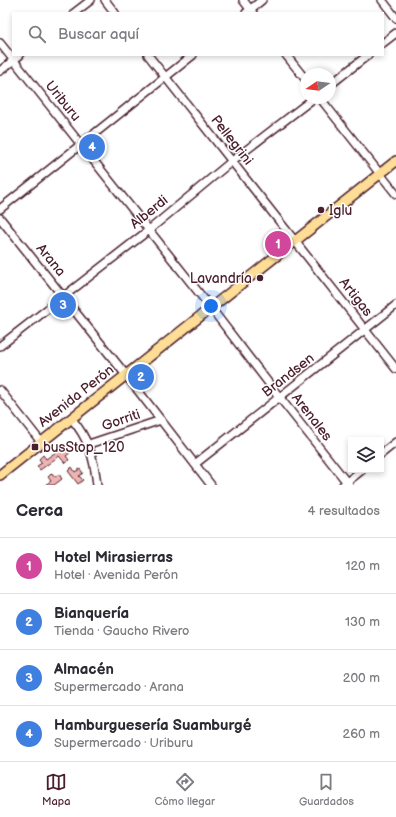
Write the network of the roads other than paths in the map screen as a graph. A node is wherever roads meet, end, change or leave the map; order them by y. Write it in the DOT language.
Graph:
graph roads {
  1 [pos="91,0"];
  2 [pos="104,0"];
  3 [pos="243,0"];
  4 [pos="262,0"];
  5 [pos="382,0"];
  6 [pos="75,12"];
  7 [pos="114,12"];
  8 [pos="250,12"];
  9 [pos="396,18"];
  10 [pos="396,33"];
  11 [pos="384,42"];
  12 [pos="0,43"];
  13 [pos="19,56"];
  14 [pos="149,56"];
  15 [pos="192,56"];
  16 [pos="287,56"];
  17 [pos="367,56"];
  18 [pos="13,60"];
  19 [pos="0,71"];
  20 [pos="300,72"];
  21 [pos="166,77"];
  22 [pos="336,80"];
  23 [pos="306,104"];
  24 [pos="325,104"];
  25 [pos="81,144"];
  26 [pos="396,161"];
  27 [pos="232,162"];
  28 [pos="380,174"];
  29 [pos="396,194"];
  30 [pos="0,209"];
  31 [pos="0,218"];
  32 [pos="149,230"];
  33 [pos="296,241"];
  34 [pos="64,296"];
  35 [pos="396,305"];
  36 [pos="211,308"];
  37 [pos="366,330"];
  38 [pos="0,346"];
  39 [pos="396,369"];
  40 [pos="126,375"];
  41 [pos="0,390"];
  42 [pos="280,398"];
  43 [pos="71,418"];
  44 [pos="161,420"];
  45 [pos="41,442"];
  46 [pos="396,442"];
  47 [pos="89,444"];
  48 [pos="384,452"];
  49 [pos="195,464"];
  50 [pos="359,473"];
  51 [pos="0,475"];
  52 [pos="346,484"];
  53 [pos="97,485"];
  54 [pos="211,485"];
  1 -- 6 [label="street"];
  2 -- 7 [label="street"];
  3 -- 8 [label="street"];
  4 -- 8 [label="street"];
  5 -- 9 [label="street"];
  10 -- 11 [label="street"];
  12 -- 18 [label="street, Uriburu"];
  13 -- 18 [label="street"];
  14 -- 21 [label="street, Pellegrini"];
  15 -- 21 [label="street"];
  16 -- 20 [label="street"];
  17 -- 22 [label="street"];
  18 -- 19 [label="street"];
  18 -- 25 [label="street, Uriburu"];
  21 -- 25 [label="street"];
  21 -- 27 [label="street, Pellegrini"];
  23 -- 27 [label="street, Alberdi"];
  24 -- 28 [label="street"];
  25 -- 30 [label="street"];
  25 -- 32 [label="street, Uriburu"];
  26 -- 28 [label="main road, Avenida Perón"];
  27 -- 32 [label="street, Alberdi"];
  27 -- 33 [label="street, Pellegrini"];
  28 -- 29 [label="street"];
  28 -- 33 [label="main road, Avenida Perón"];
  31 -- 34 [label="street, Arana"];
  32 -- 34 [label="street, Alberdi"];
  32 -- 36 [label="street, Uriburu"];
  33 -- 36 [label="main road, Avenida Perón"];
  33 -- 37 [label="street, Artigas"];
  34 -- 38 [label="street, Alberdi"];
  34 -- 40 [label="street, Arana"];
  35 -- 37 [label="street, Brandsen"];
  36 -- 40 [label="main road, Avenida Perón"];
  36 -- 42 [label="street, Arenales"];
  37 -- 39 [label="street, Artigas"];
  37 -- 42 [label="street, Brandsen"];
  40 -- 43 [label="main road, Avenida Perón"];
  40 -- 44 [label="street, Arana"];
  41 -- 45 [label="street"];
  42 -- 49 [label="street, Brandsen"];
  42 -- 52 [label="street, Arenales"];
  43 -- 45 [label="main road, Avenida Perón"];
  43 -- 47 [label="street"];
  44 -- 47 [label="street, Gorriti"];
  44 -- 49 [label="street, Arana"];
  45 -- 51 [label="main road, Avenida Perón"];
  46 -- 48 [label="street"];
  47 -- 53 [label="street"];
  49 -- 54 [label="street, Arana"];
  50 -- 52 [label="street"];
}
